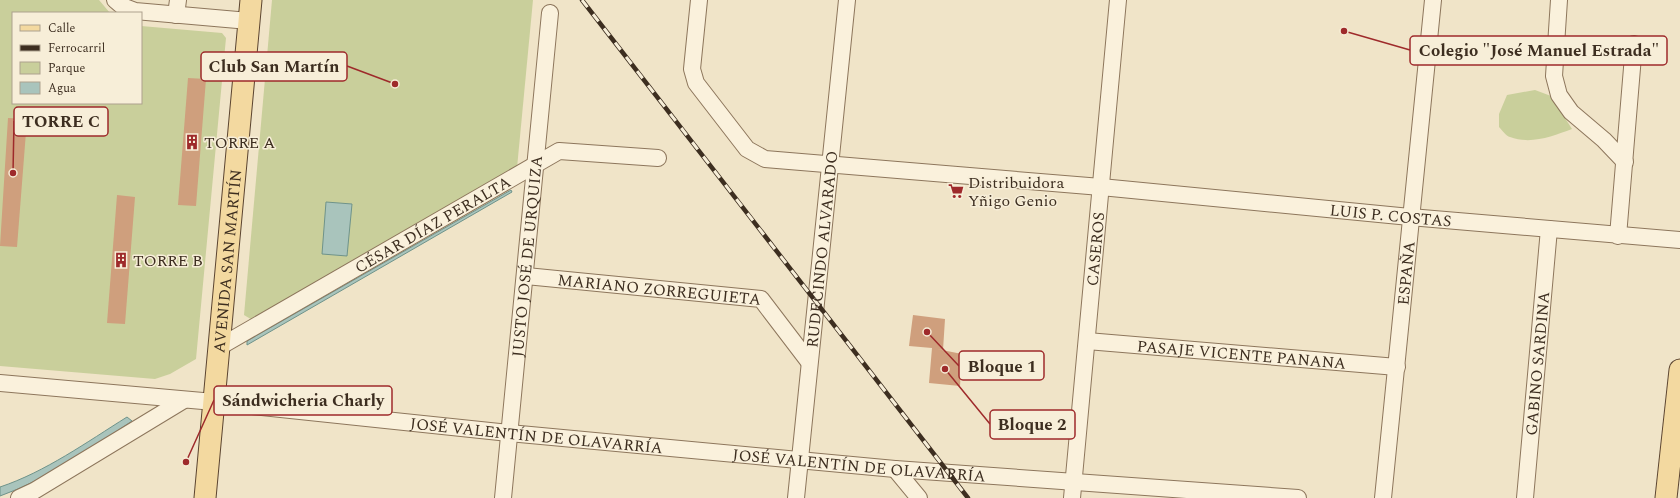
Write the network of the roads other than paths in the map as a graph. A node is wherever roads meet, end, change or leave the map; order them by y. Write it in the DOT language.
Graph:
graph roads {
  1 [pos="251,0"];
  2 [pos="699,0"];
  3 [pos="847,0"];
  4 [pos="1118,0"];
  5 [pos="1433,0"];
  6 [pos="1559,0"];
  7 [pos="120,2"];
  8 [pos="177,8"];
  9 [pos="550,13"];
  10 [pos="249,21"];
  11 [pos="1634,44"];
  12 [pos="658,158"];
  13 [pos="1625,162"];
  14 [pos="831,164"];
  15 [pos="536,165"];
  16 [pos="1101,187"];
  17 [pos="1410,217"];
  18 [pos="1550,228"];
  19 [pos="1618,236"];
  20 [pos="1680,240"];
  21 [pos="526,276"];
  22 [pos="1087,341"];
  23 [pos="220,346"];
  24 [pos="809,362"];
  25 [pos="1397,366"];
  26 [pos="1680,370"];
  27 [pos="0,384"];
  28 [pos="184,400"];
  29 [pos="214,402"];
  30 [pos="509,432"];
  31 [pos="799,459"];
  32 [pos="895,469"];
  33 [pos="1073,481"];
  34 [pos="19,498"];
  35 [pos="205,498"];
  36 [pos="503,498"];
  37 [pos="796,498"];
  38 [pos="919,498"];
  39 [pos="1072,498"];
  40 [pos="1298,498"];
  41 [pos="1383,498"];
  42 [pos="1525,498"];
  43 [pos="1666,498"];
  1 -- 10 [label="main road, AVENIDA SAN MARTÍN"];
  2 -- 14 [label="street, LUIS P. COSTAS"];
  3 -- 14 [label="street, RUDECINDO ALVARADO"];
  4 -- 16 [label="street, CASEROS"];
  5 -- 17 [label="street, ESPAÑA"];
  6 -- 13 [label="street"];
  7 -- 8 [label="street"];
  8 -- 10 [label="street"];
  9 -- 15 [label="street, JUSTO JOSÉ DE URQUIZA"];
  10 -- 23 [label="main road, AVENIDA SAN MARTÍN"];
  11 -- 13 [label="street"];
  12 -- 15 [label="street, CÉSAR DÍAZ PERALTA"];
  13 -- 19 [label="street"];
  14 -- 16 [label="street, LUIS P. COSTAS"];
  14 -- 24 [label="street, RUDECINDO ALVARADO"];
  15 -- 21 [label="street, JUSTO JOSÉ DE URQUIZA"];
  15 -- 23 [label="street, CÉSAR DÍAZ PERALTA"];
  16 -- 17 [label="street, LUIS P. COSTAS"];
  16 -- 22 [label="street, CASEROS"];
  17 -- 18 [label="street, LUIS P. COSTAS"];
  17 -- 25 [label="street, ESPAÑA"];
  18 -- 19 [label="street, LUIS P. COSTAS"];
  18 -- 42 [label="street, GABINO SARDINA"];
  19 -- 20 [label="street, LUIS P. COSTAS"];
  21 -- 24 [label="street, MARIANO ZORREGUIETA"];
  21 -- 30 [label="street, JUSTO JOSÉ DE URQUIZA"];
  22 -- 25 [label="street, PASAJE VICENTE PANANA"];
  22 -- 33 [label="street, CASEROS"];
  23 -- 29 [label="main road, AVENIDA SAN MARTÍN"];
  24 -- 31 [label="street, RUDECINDO ALVARADO"];
  25 -- 41 [label="street, ESPAÑA"];
  26 -- 43 [label="main road"];
  27 -- 28 [label="street, JOSÉ VALENTÍN DE OLAVARRÍA"];
  28 -- 29 [label="street, JOSÉ VALENTÍN DE OLAVARRÍA"];
  28 -- 34 [label="street"];
  29 -- 30 [label="street, JOSÉ VALENTÍN DE OLAVARRÍA"];
  29 -- 35 [label="main road, AVENIDA SAN MARTÍN"];
  30 -- 31 [label="street, JOSÉ VALENTÍN DE OLAVARRÍA"];
  30 -- 36 [label="street, JUSTO JOSÉ DE URQUIZA"];
  31 -- 32 [label="street, JOSÉ VALENTÍN DE OLAVARRÍA"];
  31 -- 37 [label="street, RUDECINDO ALVARADO"];
  32 -- 33 [label="street, JOSÉ VALENTÍN DE OLAVARRÍA"];
  32 -- 38 [label="street"];
  33 -- 39 [label="street, CASEROS"];
  33 -- 40 [label="street, JOSÉ VALENTÍN DE OLAVARRÍA"];
}
